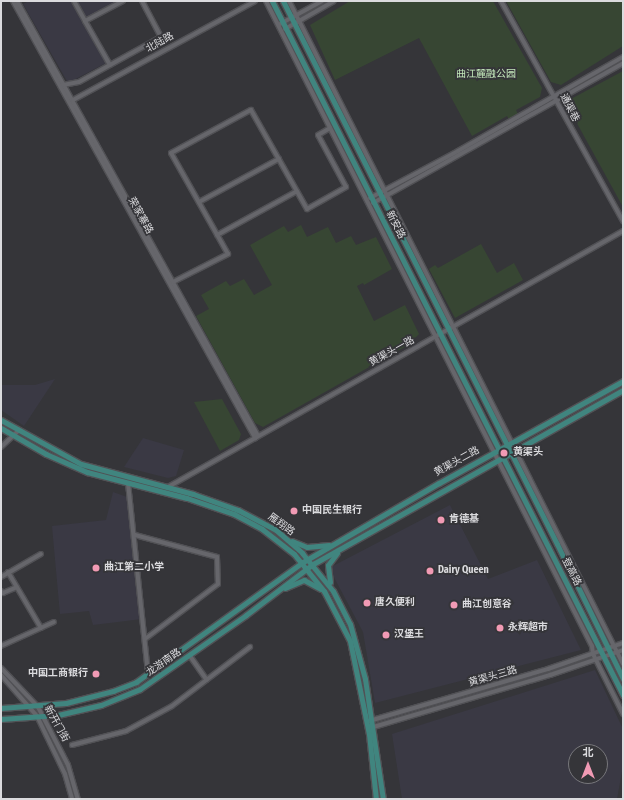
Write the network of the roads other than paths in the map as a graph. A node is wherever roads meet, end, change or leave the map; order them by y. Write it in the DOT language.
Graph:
graph roads {
  1 [pos="13,1"];
  2 [pos="17,1"];
  3 [pos="74,1"];
  4 [pos="122,1"];
  5 [pos="142,1"];
  6 [pos="254,1"];
  7 [pos="266,1"];
  8 [pos="272,1"];
  9 [pos="283,1"];
  10 [pos="289,1"];
  11 [pos="322,1"];
  12 [pos="334,1"];
  13 [pos="501,1"];
  14 [pos="294,16"];
  15 [pos="86,21"];
  16 [pos="283,22"];
  17 [pos="297,22"];
  18 [pos="278,25"];
  19 [pos="286,28"];
  20 [pos="281,31"];
  21 [pos="623,57"];
  22 [pos="623,63"];
  23 [pos="110,65"];
  24 [pos="63,85"];
  25 [pos="554,98"];
  26 [pos="73,100"];
  27 [pos="330,128"];
  28 [pos="279,159"];
  29 [pos="297,191"];
  30 [pos="384,194"];
  31 [pos="371,201"];
  32 [pos="199,202"];
  33 [pos="623,221"];
  34 [pos="623,231"];
  35 [pos="217,235"];
  36 [pos="173,282"];
  37 [pos="453,326"];
  38 [pos="448,329"];
  39 [pos="438,335"];
  40 [pos="623,382"];
  41 [pos="623,390"];
  42 [pos="1,420"];
  43 [pos="1,428"];
  44 [pos="18,431"];
  45 [pos="13,436"];
  46 [pos="256,437"];
  47 [pos="510,443"];
  48 [pos="1,447"];
  49 [pos="496,451"];
  50 [pos="514,452"];
  51 [pos="500,459"];
  52 [pos="128,484"];
  53 [pos="168,487"];
  54 [pos="135,535"];
  55 [pos="284,537"];
  56 [pos="337,542"];
  57 [pos="343,547"];
  58 [pos="41,554"];
  59 [pos="308,559"];
  60 [pos="302,562"];
  61 [pos="313,564"];
  62 [pos="307,568"];
  63 [pos="8,572"];
  64 [pos="1,577"];
  65 [pos="17,587"];
  66 [pos="1,591"];
  67 [pos="279,591"];
  68 [pos="324,591"];
  69 [pos="333,591"];
  70 [pos="54,622"];
  71 [pos="41,628"];
  72 [pos="145,639"];
  73 [pos="623,643"];
  74 [pos="1,646"];
  75 [pos="612,647"];
  76 [pos="250,648"];
  77 [pos="623,650"];
  78 [pos="601,652"];
  79 [pos="617,652"];
  80 [pos="593,654"];
  81 [pos="610,655"];
  82 [pos="190,656"];
  83 [pos="604,657"];
  84 [pos="596,660"];
  85 [pos="623,664"];
  86 [pos="1,668"];
  87 [pos="148,674"];
  88 [pos="1,675"];
  89 [pos="207,680"];
  90 [pos="623,680"];
  91 [pos="623,695"];
  92 [pos="28,705"];
  93 [pos="38,707"];
  94 [pos="1,708"];
  95 [pos="623,714"];
  96 [pos="37,716"];
  97 [pos="44,718"];
  98 [pos="1,719"];
  99 [pos="369,721"];
  100 [pos="370,728"];
  101 [pos="72,745"];
  102 [pos="72,799"];
  103 [pos="78,799"];
  104 [pos="376,799"];
  105 [pos="383,799"];
  1 -- 46 [label="street, 荣家寨路"];
  2 -- 24 [label="street, 荣家寨路"];
  3 -- 15 [label="street"];
  4 -- 15 [label="street"];
  5 -- 23 [label="street"];
  6 -- 26 [label="street, 北陆路"];
  7 -- 18 [label="street"];
  8 -- 16 [label="main road, 新安路"];
  9 -- 14 [label="main road, 新安路"];
  10 -- 14 [label="street"];
  11 -- 14 [label="street"];
  12 -- 17 [label="street"];
  13 -- 25 [label="street, 通渠巷"];
  14 -- 16 [label="street"];
  14 -- 17 [label="main road, 新安路"];
  15 -- 23 [label="street"];
  16 -- 18 [label="street"];
  16 -- 19 [label="main road, 新安路"];
  17 -- 19 [label="street"];
  17 -- 30 [label="main road, 新安路"];
  18 -- 20 [label="street"];
  19 -- 20 [label="street"];
  19 -- 31 [label="main road, 新安路"];
  20 -- 27 [label="street"];
  21 -- 25 [label="street"];
  22 -- 25 [label="street"];
  23 -- 24 [label="street"];
  24 -- 26 [label="street, 荣家寨路"];
  25 -- 30 [label="street"];
  25 -- 33 [label="street, 通渠巷"];
  26 -- 36 [label="street, 荣家寨路"];
  27 -- 29 [label="street"];
  27 -- 31 [label="street"];
  28 -- 29 [label="street"];
  28 -- 32 [label="street"];
  28 -- 32 [label="street"];
  29 -- 35 [label="street"];
  30 -- 31 [label="street"];
  30 -- 37 [label="street"];
  30 -- 38 [label="main road, 新安路"];
  31 -- 39 [label="main road, 新安路"];
  32 -- 35 [label="street"];
  34 -- 37 [label="street, 黄渠头一路"];
  35 -- 36 [label="street"];
  36 -- 46 [label="street, 荣家寨路"];
  37 -- 38 [label="street, 黄渠头一路"];
  37 -- 47 [label="street"];
  38 -- 39 [label="street, 黄渠头一路"];
  38 -- 47 [label="main road, 新安路"];
  39 -- 46 [label="street, 黄渠头一路"];
  39 -- 49 [label="main road, 新安路"];
  40 -- 47 [label="main road, 黄渠头二路"];
  41 -- 50 [label="main road, 黄渠头二路"];
  42 -- 44 [label="main road, 雁翔路"];
  43 -- 45 [label="main road, 雁翔路"];
  44 -- 45 [label="street"];
  44 -- 53 [label="main road, 雁翔路"];
  45 -- 48 [label="street"];
  45 -- 52 [label="main road, 雁翔路"];
  46 -- 53 [label="street, 黄渠头一路"];
  47 -- 49 [label="main road, 黄渠头二路"];
  47 -- 50 [label="main road, 新安路"];
  49 -- 51 [label="main road, 新安路"];
  49 -- 56 [label="main road, 黄渠头二路"];
  50 -- 51 [label="main road, 黄渠头二路"];
  50 -- 75 [label="main road, 登高路"];
  51 -- 57 [label="main road, 黄渠头二路"];
  51 -- 78 [label="main road, 登高路"];
  51 -- 80 [label="street"];
  52 -- 54 [label="street"];
  52 -- 60 [label="main road, 雁翔路"];
  53 -- 55 [label="main road, 雁翔路"];
  54 -- 72 [label="street"];
  54 -- 72 [label="street"];
  55 -- 56 [label="main road"];
  55 -- 59 [label="main road, 雁翔路"];
  56 -- 59 [label="main road, 黄渠头二路"];
  57 -- 61 [label="main road, 黄渠头二路"];
  57 -- 69 [label="main road"];
  58 -- 63 [label="street"];
  59 -- 60 [label="main road, 黄渠头二路"];
  59 -- 61 [label="main road, 雁翔路"];
  60 -- 62 [label="main road, 雁翔路"];
  60 -- 87 [label="main road, 龙游南路"];
  61 -- 62 [label="main road, 龙游南路"];
  61 -- 69 [label="main road, 雁翔路"];
  62 -- 67 [label="main road, 龙游南路"];
  62 -- 68 [label="main road, 雁翔路"];
  63 -- 64 [label="street"];
  63 -- 65 [label="street"];
  65 -- 66 [label="street"];
  65 -- 71 [label="street"];
  67 -- 68 [label="main road"];
  67 -- 82 [label="main road, 龙游南路"];
  68 -- 99 [label="main road, 雁翔路"];
  69 -- 99 [label="main road, 雁翔路"];
  70 -- 71 [label="street"];
  71 -- 74 [label="street"];
  72 -- 87 [label="street"];
  73 -- 75 [label="street, 黄渠头三路"];
  75 -- 78 [label="street, 黄渠头三路"];
  75 -- 79 [label="street"];
  75 -- 81 [label="main road, 登高路"];
  76 -- 89 [label="street"];
  77 -- 79 [label="street, 黄渠头三路"];
  78 -- 80 [label="street, 黄渠头三路"];
  78 -- 83 [label="main road, 登高路"];
  79 -- 81 [label="street, 黄渠头三路"];
  79 -- 85 [label="street"];
  80 -- 84 [label="street"];
  80 -- 99 [label="street, 黄渠头三路"];
  81 -- 83 [label="street, 黄渠头三路"];
  81 -- 90 [label="main road, 登高路"];
  82 -- 89 [label="street"];
  82 -- 97 [label="main road, 龙游南路"];
  83 -- 84 [label="street, 黄渠头三路"];
  83 -- 91 [label="main road, 登高路"];
  84 -- 95 [label="street"];
  84 -- 100 [label="street, 黄渠头三路"];
  86 -- 93 [label="street, 新开门街"];
  87 -- 93 [label="main road, 龙游南路"];
  88 -- 92 [label="street, 新开门街"];
  89 -- 101 [label="street"];
  92 -- 93 [label="main road, 龙游南路"];
  92 -- 94 [label="main road, 龙游南路"];
  92 -- 96 [label="street, 新开门街"];
  93 -- 97 [label="street, 新开门街"];
  96 -- 97 [label="main road, 龙游南路"];
  96 -- 98 [label="main road, 龙游南路"];
  96 -- 102 [label="street, 新开门街"];
  97 -- 103 [label="street, 新开门街"];
  99 -- 100 [label="main road, 雁翔路"];
  100 -- 104 [label="main road, 雁翔路"];
  100 -- 105 [label="main road, 雁翔路"];
}
